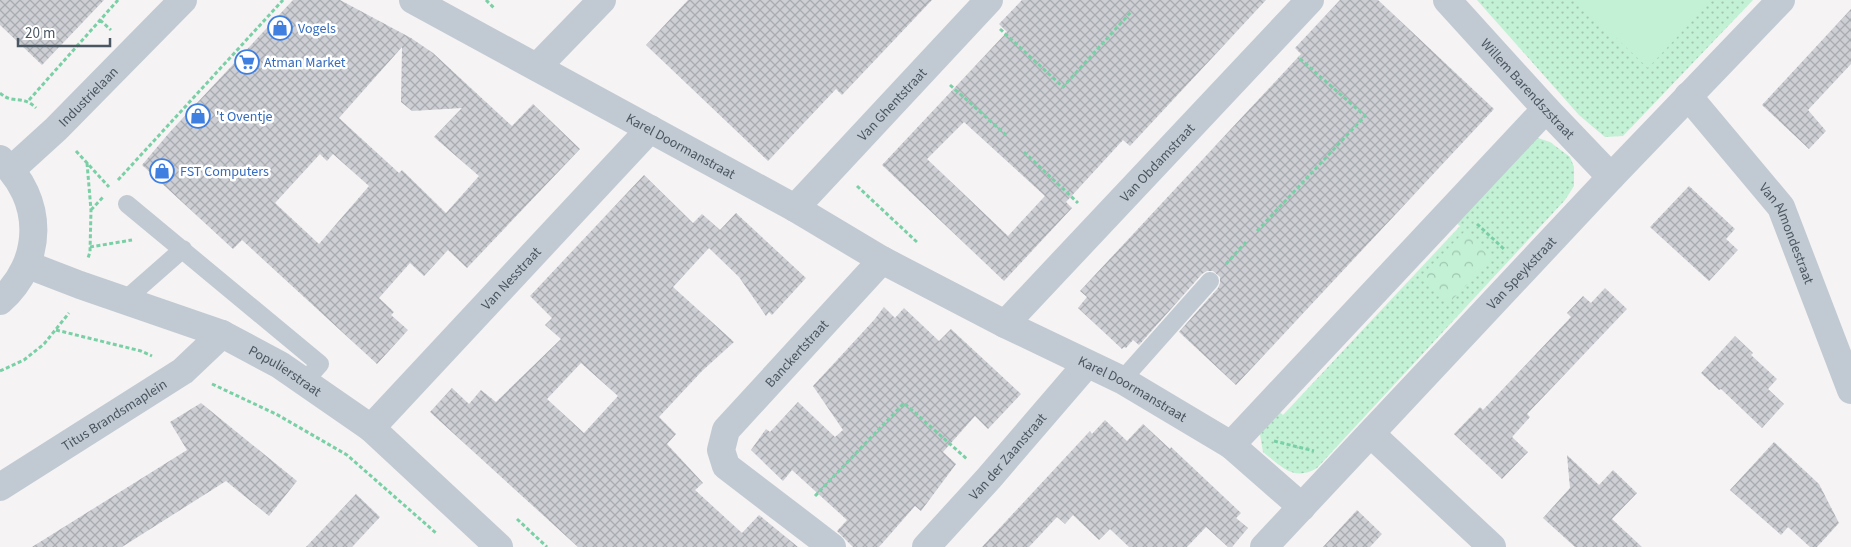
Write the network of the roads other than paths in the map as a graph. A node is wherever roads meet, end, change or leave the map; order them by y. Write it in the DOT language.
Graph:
graph roads {
  1 [pos="183,0"];
  2 [pos="413,0"];
  3 [pos="602,0"];
  4 [pos="1310,0"];
  5 [pos="1446,0"];
  6 [pos="1781,0"];
  7 [pos="984,5"];
  8 [pos="537,67"];
  9 [pos="1688,96"];
  10 [pos="1546,109"];
  11 [pos="650,129"];
  12 [pos="6,164"];
  13 [pos="1611,177"];
  14 [pos="127,204"];
  15 [pos="795,208"];
  16 [pos="183,249"];
  17 [pos="882,260"];
  18 [pos="28,265"];
  19 [pos="1210,281"];
  20 [pos="125,300"];
  21 [pos="0,301"];
  22 [pos="1005,324"];
  23 [pos="222,334"];
  24 [pos="1087,364"];
  25 [pos="1122,380"];
  26 [pos="304,382"];
  27 [pos="1851,390"];
  28 [pos="371,428"];
  29 [pos="1372,434"];
  30 [pos="1240,436"];
  31 [pos="0,487"];
  32 [pos="1302,507"];
  33 [pos="499,547"];
  34 [pos="832,547"];
  35 [pos="926,547"];
  36 [pos="1264,547"];
  37 [pos="1492,547"];
  1 -- 12 [label="street, Industrielaan"];
  2 -- 8 [label="street, Karel Doormanstraat"];
  3 -- 8 [label="street"];
  4 -- 22 [label="street, Van Obdamstraat"];
  5 -- 10 [label="street, Willem Barendszstraat"];
  6 -- 9 [label="street, Van Speykstraat"];
  7 -- 15 [label="street, Van Ghentstraat"];
  8 -- 11 [label="street, Karel Doormanstraat"];
  9 -- 13 [label="street, Van Speykstraat"];
  9 -- 27 [label="street, Van Almondestraat"];
  10 -- 13 [label="street, Willem Barendszstraat"];
  10 -- 30 [label="street"];
  11 -- 15 [label="street, Karel Doormanstraat"];
  11 -- 28 [label="street, Van Nesstraat"];
  12 -- 18 [label="street"];
  13 -- 29 [label="street, Van Speykstraat"];
  14 -- 16 [label="lane"];
  15 -- 17 [label="street, Karel Doormanstraat"];
  16 -- 20 [label="lane"];
  16 -- 26 [label="lane"];
  17 -- 22 [label="street, Karel Doormanstraat"];
  17 -- 34 [label="street, Banckertstraat"];
  18 -- 20 [label="street, Populierstraat"];
  18 -- 21 [label="street"];
  19 -- 25 [label="lane"];
  20 -- 23 [label="street, Populierstraat"];
  22 -- 24 [label="street, Karel Doormanstraat"];
  23 -- 26 [label="street, Populierstraat"];
  23 -- 31 [label="street, Titus Brandsmaplein"];
  24 -- 25 [label="street, Karel Doormanstraat"];
  24 -- 35 [label="street, Van der Zaanstraat"];
  25 -- 30 [label="street, Karel Doormanstraat"];
  26 -- 28 [label="street, Populierstraat"];
  28 -- 33 [label="street, Populierstraat"];
  29 -- 32 [label="street, Van Speykstraat"];
  29 -- 37 [label="street"];
  30 -- 32 [label="street, Karel Doormanstraat"];
  32 -- 36 [label="street, Van Speykstraat"];
}
